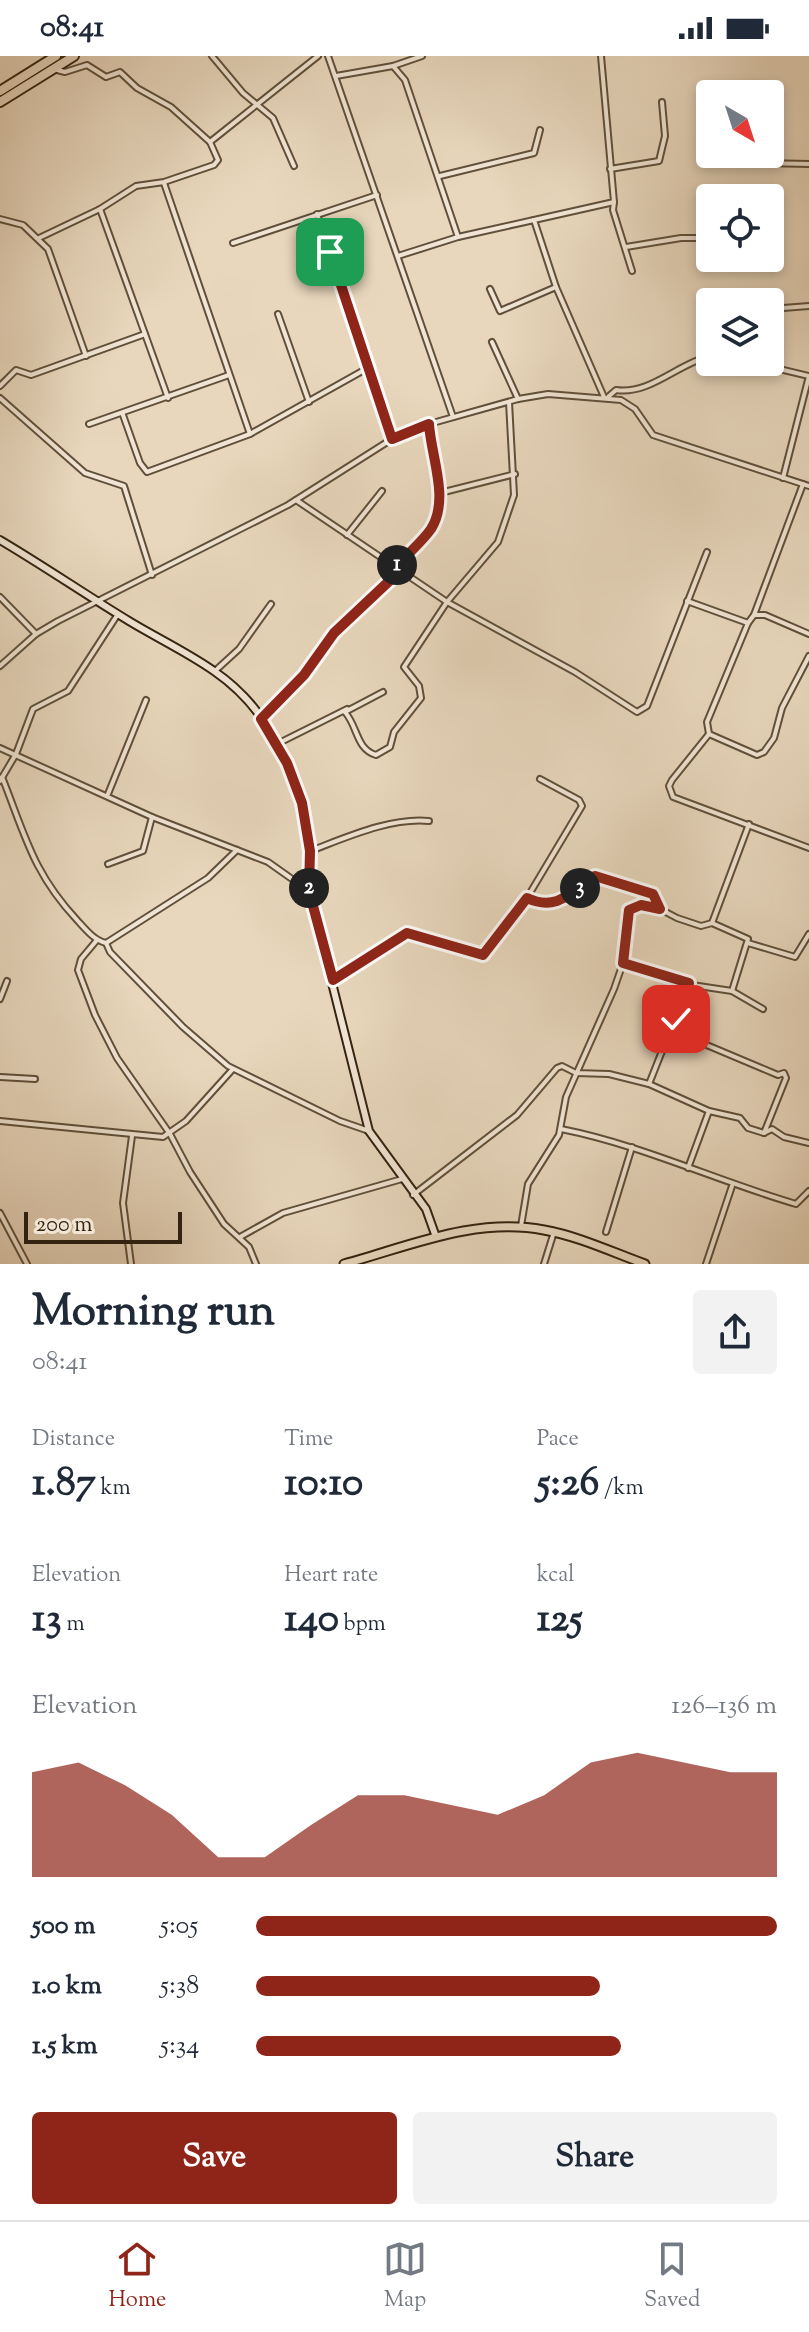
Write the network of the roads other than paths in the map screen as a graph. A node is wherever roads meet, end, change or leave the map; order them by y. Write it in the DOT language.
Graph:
graph roads {
  1 [pos="56,56"];
  2 [pos="74,56"];
  3 [pos="212,56"];
  4 [pos="318,56"];
  5 [pos="328,56"];
  6 [pos="422,56"];
  7 [pos="601,56"];
  8 [pos="393,66"];
  9 [pos="54,68"];
  10 [pos="336,76"];
  11 [pos="0,91"];
  12 [pos="0,102"];
  13 [pos="662,102"];
  14 [pos="256,105"];
  15 [pos="540,130"];
  16 [pos="210,142"];
  17 [pos="784,163"];
  18 [pos="809,164"];
  19 [pos="294,166"];
  20 [pos="610,169"];
  21 [pos="440,176"];
  22 [pos="164,182"];
  23 [pos="377,195"];
  24 [pos="614,202"];
  25 [pos="100,209"];
  26 [pos="317,214"];
  27 [pos="0,219"];
  28 [pos="534,220"];
  29 [pos="458,237"];
  30 [pos="39,238"];
  31 [pos="696,238"];
  32 [pos="233,243"];
  33 [pos="626,247"];
  34 [pos="398,256"];
  35 [pos="632,271"];
  36 [pos="556,287"];
  37 [pos="490,289"];
  38 [pos="809,306"];
  39 [pos="784,308"];
  40 [pos="278,314"];
  41 [pos="145,334"];
  42 [pos="492,342"];
  43 [pos="86,356"];
  44 [pos="696,361"];
  45 [pos="366,369"];
  46 [pos="784,370"];
  47 [pos="229,375"];
  48 [pos="0,386"];
  49 [pos="606,397"];
  50 [pos="0,398"];
  51 [pos="168,398"];
  52 [pos="518,399"];
  53 [pos="509,401"];
  54 [pos="309,402"];
  55 [pos="123,415"];
  56 [pos="453,417"];
  57 [pos="89,424"];
  58 [pos="429,424"];
  59 [pos="250,434"];
  60 [pos="392,439"];
  61 [pos="515,474"];
  62 [pos="783,478"];
  63 [pos="806,485"];
  64 [pos="382,491"];
  65 [pos="440,493"];
  66 [pos="296,500"];
  67 [pos="347,535"];
  68 [pos="0,540"];
  69 [pos="707,552"];
  70 [pos="399,568"];
  71 [pos="152,575"];
  72 [pos="0,597"];
  73 [pos="687,601"];
  74 [pos="100,602"];
  75 [pos="447,602"];
  76 [pos="271,604"];
  77 [pos="118,614"];
  78 [pos="754,615"];
  79 [pos="748,623"];
  80 [pos="36,634"];
  81 [pos="809,634"];
  82 [pos="809,656"];
  83 [pos="0,666"];
  84 [pos="215,671"];
  85 [pos="383,692"];
  86 [pos="146,700"];
  87 [pos="345,712"];
  88 [pos="261,719"];
  89 [pos="709,734"];
  90 [pos="277,744"];
  91 [pos="0,748"];
  92 [pos="16,754"];
  93 [pos="1,779"];
  94 [pos="540,779"];
  95 [pos="108,794"];
  96 [pos="152,817"];
  97 [pos="429,821"];
  98 [pos="749,824"];
  99 [pos="809,848"];
  100 [pos="237,850"];
  101 [pos="310,851"];
  102 [pos="108,864"];
  103 [pos="309,891"];
  104 [pos="527,898"];
  105 [pos="660,909"];
  106 [pos="712,923"];
  107 [pos="809,934"];
  108 [pos="97,940"];
  109 [pos="106,943"];
  110 [pos="748,943"];
  111 [pos="623,963"];
  112 [pos="333,980"];
  113 [pos="7,981"];
  114 [pos="689,983"];
  115 [pos="732,991"];
  116 [pos="0,999"];
  117 [pos="763,1009"];
  118 [pos="671,1030"];
  119 [pos="233,1069"];
  120 [pos="576,1073"];
  121 [pos="0,1077"];
  122 [pos="35,1079"];
  123 [pos="649,1084"];
  124 [pos="709,1111"];
  125 [pos="0,1121"];
  126 [pos="561,1129"];
  127 [pos="369,1131"];
  128 [pos="764,1133"];
  129 [pos="170,1134"];
  130 [pos="132,1136"];
  131 [pos="809,1143"];
  132 [pos="632,1147"];
  133 [pos="688,1168"];
  134 [pos="404,1178"];
  135 [pos="732,1186"];
  136 [pos="809,1191"];
  137 [pos="413,1195"];
  138 [pos="0,1213"];
  139 [pos="521,1228"];
  140 [pos="554,1232"];
  141 [pos="606,1232"];
  142 [pos="240,1237"];
  143 [pos="436,1237"];
  144 [pos="27,1264"];
  145 [pos="131,1264"];
  146 [pos="256,1264"];
  147 [pos="344,1264"];
  148 [pos="544,1264"];
  149 [pos="645,1264"];
  150 [pos="706,1264"];
  1 -- 11 [label="highway"];
  2 -- 9 [label="highway"];
  3 -- 14 [label="street"];
  4 -- 14 [label="street"];
  5 -- 10 [label="street"];
  6 -- 8 [label="street"];
  7 -- 20 [label="street"];
  8 -- 10 [label="street"];
  8 -- 21 [label="street"];
  9 -- 12 [label="highway"];
  9 -- 16 [label="street"];
  10 -- 23 [label="street"];
  13 -- 20 [label="street"];
  14 -- 16 [label="street"];
  14 -- 19 [label="street"];
  15 -- 21 [label="street"];
  16 -- 22 [label="street"];
  17 -- 18 [label="street"];
  20 -- 24 [label="street"];
  21 -- 29 [label="street"];
  22 -- 25 [label="street"];
  22 -- 47 [label="street"];
  23 -- 26 [label="street"];
  23 -- 34 [label="street"];
  24 -- 28 [label="street"];
  24 -- 33 [label="street"];
  25 -- 30 [label="street"];
  25 -- 41 [label="street"];
  26 -- 32 [label="street"];
  26 -- 45 [label="street"];
  27 -- 30 [label="street"];
  28 -- 29 [label="street"];
  28 -- 36 [label="street"];
  29 -- 34 [label="street"];
  30 -- 43 [label="street"];
  31 -- 33 [label="street"];
  33 -- 35 [label="street"];
  34 -- 56 [label="street"];
  36 -- 37 [label="street"];
  36 -- 49 [label="street"];
  38 -- 39 [label="street"];
  40 -- 54 [label="street"];
  41 -- 43 [label="street"];
  41 -- 51 [label="street"];
  42 -- 52 [label="street"];
  43 -- 48 [label="street"];
  44 -- 49 [label="street"];
  45 -- 54 [label="street"];
  45 -- 60 [label="street"];
  46 -- 62 [label="street"];
  47 -- 51 [label="street"];
  47 -- 59 [label="street"];
  49 -- 52 [label="street"];
  49 -- 62 [label="street"];
  50 -- 71 [label="street"];
  51 -- 55 [label="street"];
  52 -- 53 [label="street"];
  53 -- 56 [label="street"];
  53 -- 61 [label="street"];
  54 -- 59 [label="street"];
  55 -- 57 [label="street"];
  55 -- 59 [label="street"];
  56 -- 58 [label="street"];
  58 -- 60 [label="street"];
  58 -- 65 [label="street"];
  60 -- 66 [label="street"];
  61 -- 65 [label="street"];
  61 -- 75 [label="street"];
  62 -- 63 [label="street"];
  63 -- 78 [label="street"];
  64 -- 67 [label="street"];
  65 -- 70 [label="street"];
  66 -- 67 [label="street"];
  66 -- 71 [label="street"];
  67 -- 70 [label="street"];
  68 -- 74 [label="street"];
  69 -- 73 [label="street"];
  70 -- 75 [label="street"];
  70 -- 88 [label="street"];
  71 -- 74 [label="street"];
  72 -- 80 [label="street"];
  73 -- 75 [label="street"];
  73 -- 79 [label="street"];
  74 -- 77 [label="street"];
  74 -- 80 [label="street"];
  75 -- 87 [label="street"];
  76 -- 84 [label="street"];
  77 -- 84 [label="street"];
  77 -- 92 [label="street"];
  78 -- 79 [label="street"];
  78 -- 81 [label="street"];
  79 -- 89 [label="street"];
  80 -- 83 [label="street"];
  82 -- 89 [label="street"];
  84 -- 88 [label="street"];
  85 -- 87 [label="street"];
  86 -- 95 [label="street"];
  87 -- 90 [label="street"];
  88 -- 90 [label="street"];
  89 -- 98 [label="street"];
  90 -- 101 [label="street"];
  91 -- 92 [label="street"];
  92 -- 93 [label="street"];
  92 -- 95 [label="street"];
  93 -- 108 [label="street"];
  94 -- 104 [label="street"];
  95 -- 96 [label="street"];
  96 -- 100 [label="street"];
  96 -- 102 [label="street"];
  97 -- 101 [label="street"];
  98 -- 99 [label="street"];
  98 -- 106 [label="street"];
  100 -- 103 [label="street"];
  100 -- 109 [label="street"];
  101 -- 103 [label="street"];
  103 -- 112 [label="street"];
  104 -- 105 [label="street"];
  104 -- 112 [label="street"];
  105 -- 106 [label="street"];
  105 -- 111 [label="street"];
  106 -- 110 [label="street"];
  107 -- 110 [label="street"];
  108 -- 109 [label="street"];
  108 -- 129 [label="street"];
  109 -- 119 [label="street"];
  110 -- 115 [label="street"];
  111 -- 114 [label="street"];
  111 -- 120 [label="street"];
  112 -- 127 [label="street"];
  113 -- 116 [label="street"];
  114 -- 115 [label="street"];
  114 -- 118 [label="street"];
  115 -- 117 [label="street"];
  118 -- 123 [label="street"];
  118 -- 128 [label="street"];
  119 -- 127 [label="street"];
  119 -- 129 [label="street"];
  120 -- 123 [label="street"];
  120 -- 126 [label="street"];
  120 -- 137 [label="street"];
  121 -- 122 [label="street"];
  123 -- 124 [label="street"];
  124 -- 128 [label="street"];
  124 -- 133 [label="street"];
  125 -- 130 [label="street"];
  126 -- 132 [label="street"];
  126 -- 139 [label="street"];
  127 -- 134 [label="street"];
  128 -- 131 [label="street"];
  129 -- 130 [label="street"];
  129 -- 142 [label="street"];
  130 -- 145 [label="street"];
  132 -- 133 [label="street"];
  132 -- 141 [label="street"];
  133 -- 135 [label="street"];
  134 -- 137 [label="street"];
  134 -- 142 [label="street"];
  135 -- 136 [label="street"];
  135 -- 150 [label="street"];
  137 -- 143 [label="street"];
  138 -- 144 [label="street"];
  139 -- 140 [label="main road"];
  139 -- 143 [label="main road"];
  140 -- 148 [label="street"];
  140 -- 149 [label="main road"];
  142 -- 146 [label="street"];
  143 -- 147 [label="main road"];
}
